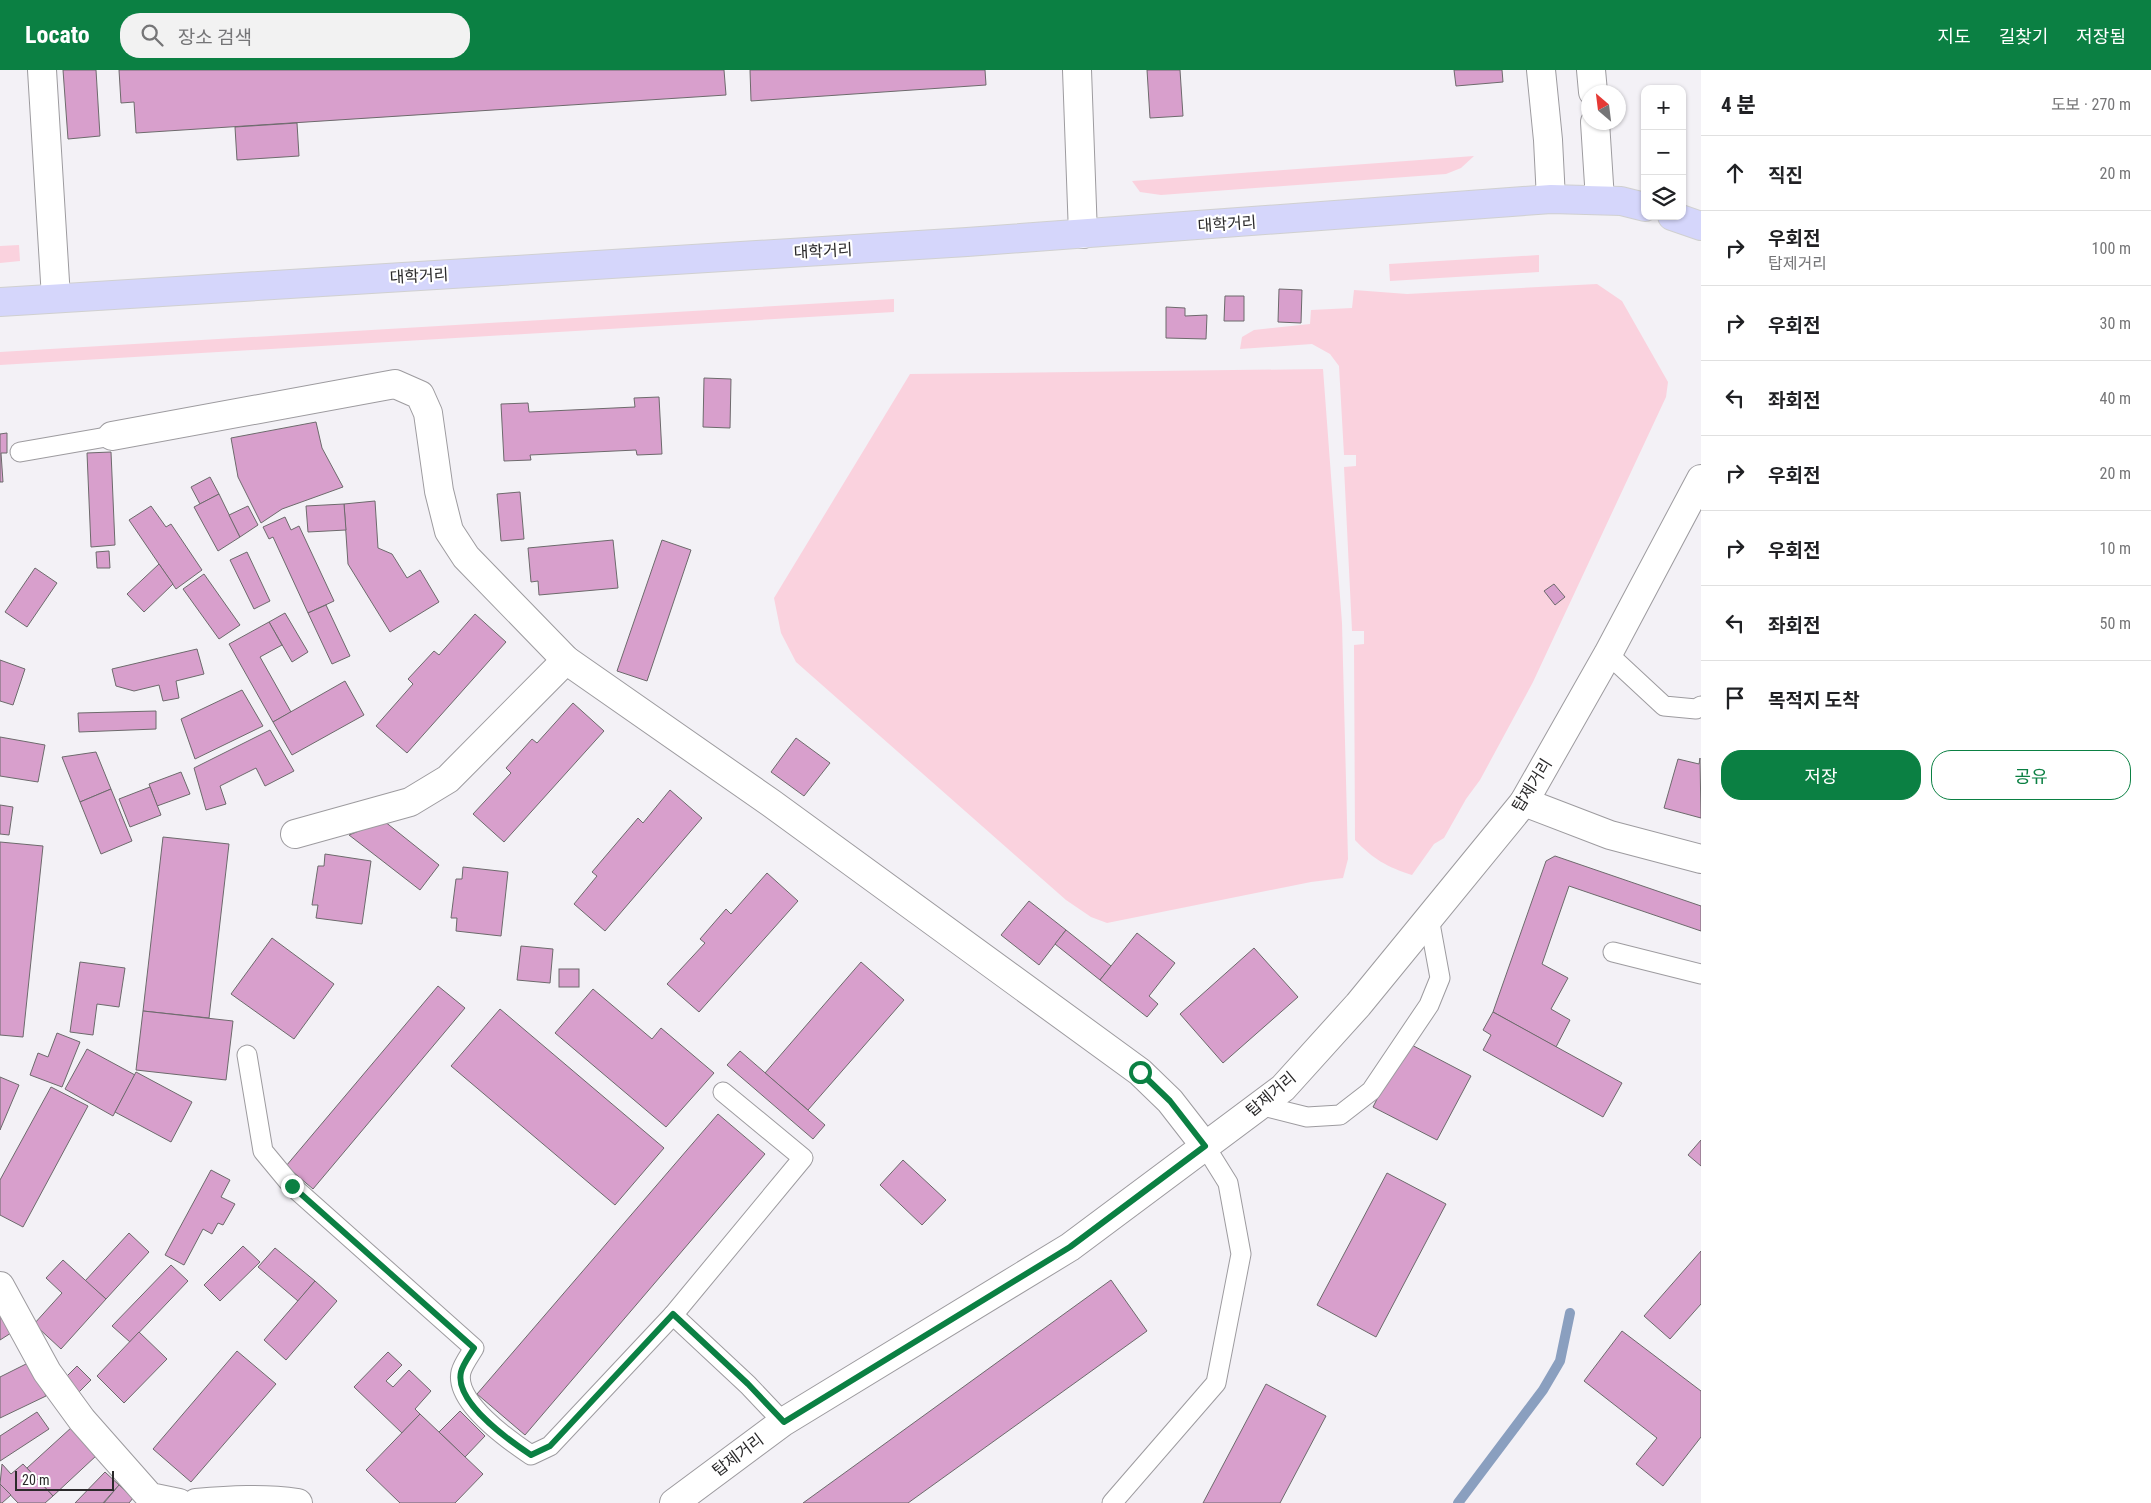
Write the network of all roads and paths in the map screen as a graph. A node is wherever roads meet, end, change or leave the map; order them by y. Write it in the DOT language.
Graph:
graph roads {
  1 [pos="42,70"];
  2 [pos="1078,70"];
  3 [pos="1541,70"];
  4 [pos="1591,70"];
  5 [pos="1592,85"];
  6 [pos="1596,130"];
  7 [pos="1551,199"];
  8 [pos="1600,200"];
  9 [pos="1641,206"];
  10 [pos="1684,220"];
  11 [pos="1701,226"];
  12 [pos="1083,234"];
  13 [pos="56,298"];
  14 [pos="0,302"];
  15 [pos="112,436"];
  16 [pos="20,452"];
  17 [pos="1701,479"];
  18 [pos="1608,654"];
  19 [pos="566,660"];
  20 [pos="1701,706"];
  21 [pos="1524,802"];
  22 [pos="296,834"];
  23 [pos="1701,860"];
  24 [pos="1429,918"];
  25 [pos="1613,952"];
  26 [pos="1701,974"];
  27 [pos="247,1056"];
  28 [pos="723,1092"];
  29 [pos="1259,1105"];
  30 [pos="1205,1146"];
  31 [pos="0,1286"];
  32 [pos="673,1314"];
  33 [pos="784,1422"];
  34 [pos="179,1503"];
  35 [pos="196,1503"];
  36 [pos="298,1503"];
  37 [pos="674,1503"];
  38 [pos="1112,1503"];
  1 -- 13 [label="street"];
  2 -- 12 [label="street"];
  3 -- 7 [label="street"];
  4 -- 5 [label="street"];
  6 -- 8 [label="street"];
  7 -- 8 [label="main road, 대학거리"];
  7 -- 12 [label="main road, 대학거리"];
  8 -- 9 [label="main road, 대학거리"];
  10 -- 11 [label="main road"];
  12 -- 13 [label="main road, 대학거리"];
  13 -- 14 [label="main road, 대학거리"];
  15 -- 16 [label="lane"];
  15 -- 19 [label="street"];
  17 -- 18 [label="street, 탑제거리"];
  18 -- 20 [label="lane"];
  18 -- 21 [label="street, 탑제거리"];
  19 -- 22 [label="street"];
  19 -- 30 [label="street"];
  21 -- 23 [label="street"];
  21 -- 24 [label="street, 탑제거리"];
  24 -- 29 [label="street, 탑제거리"];
  24 -- 29 [label="lane"];
  25 -- 26 [label="lane"];
  27 -- 32 [label="lane"];
  28 -- 32 [label="lane"];
  29 -- 30 [label="street, 탑제거리"];
  30 -- 33 [label="street, 탑제거리"];
  30 -- 38 [label="lane"];
  31 -- 34 [label="street"];
  32 -- 33 [label="lane"];
  33 -- 37 [label="street, 탑제거리"];
  35 -- 36 [label="street"];
}
